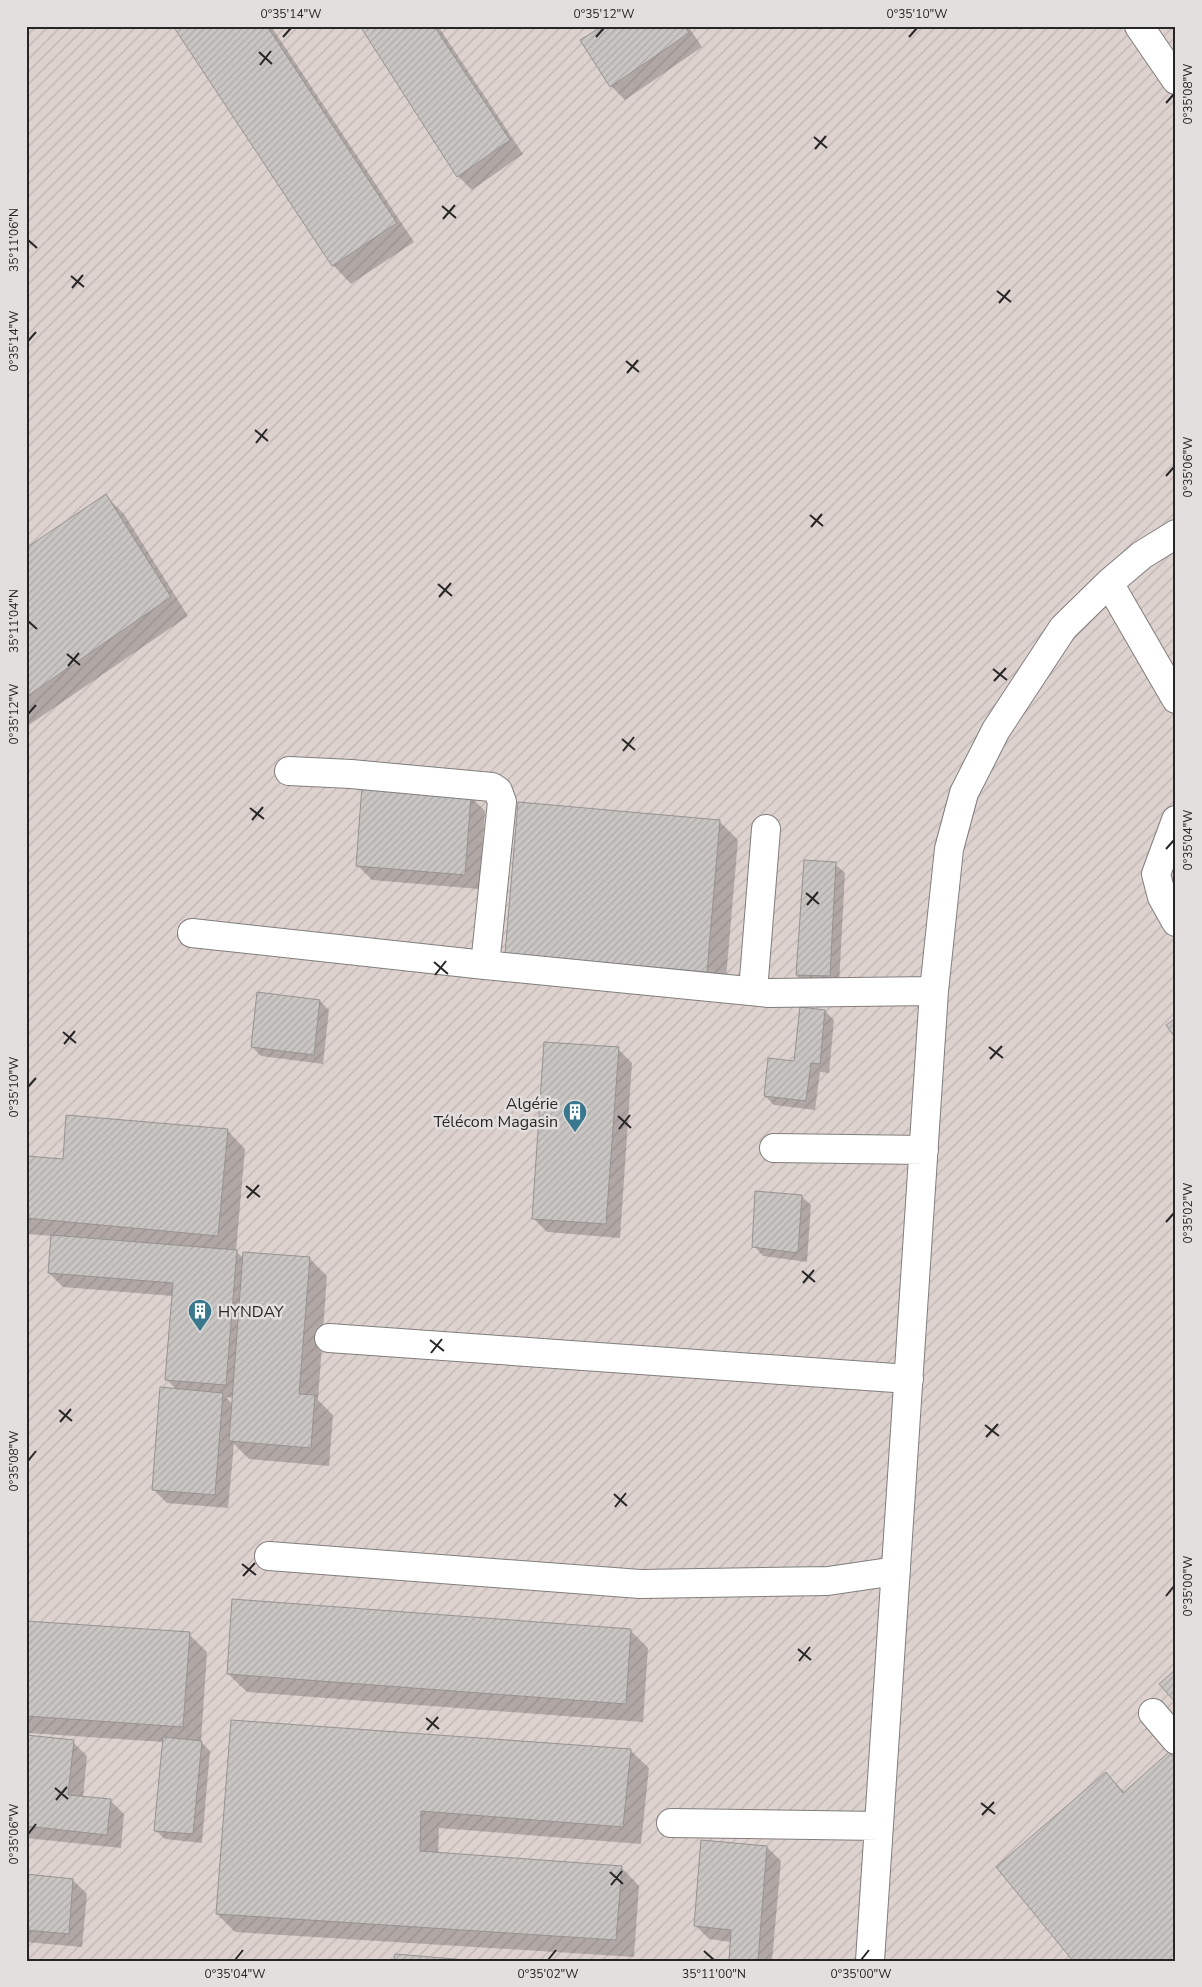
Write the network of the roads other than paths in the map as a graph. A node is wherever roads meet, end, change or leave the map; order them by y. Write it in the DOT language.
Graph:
graph roads {
  1 [pos="1139,26"];
  2 [pos="1176,80"];
  3 [pos="1176,534"];
  4 [pos="1109,583"];
  5 [pos="1176,699"];
  6 [pos="289,771"];
  7 [pos="1176,820"];
  8 [pos="766,829"];
  9 [pos="1176,922"];
  10 [pos="192,933"];
  11 [pos="485,965"];
  12 [pos="753,991"];
  13 [pos="934,991"];
  14 [pos="774,1148"];
  15 [pos="924,1150"];
  16 [pos="329,1338"];
  17 [pos="909,1379"];
  18 [pos="269,1556"];
  19 [pos="896,1571"];
  20 [pos="1153,1713"];
  21 [pos="1176,1740"];
  22 [pos="671,1823"];
  23 [pos="879,1826"];
  24 [pos="870,1961"];
  1 -- 2 [label="street"];
  3 -- 4 [label="street"];
  4 -- 5 [label="street"];
  4 -- 13 [label="street"];
  6 -- 11 [label="street"];
  7 -- 9 [label="street"];
  8 -- 12 [label="street"];
  10 -- 11 [label="street"];
  11 -- 12 [label="street"];
  12 -- 13 [label="street"];
  13 -- 15 [label="street"];
  14 -- 15 [label="street"];
  15 -- 17 [label="street"];
  16 -- 17 [label="street"];
  17 -- 19 [label="street"];
  18 -- 19 [label="street"];
  19 -- 23 [label="street"];
  20 -- 21 [label="street"];
  22 -- 23 [label="street"];
  23 -- 24 [label="street"];
}
